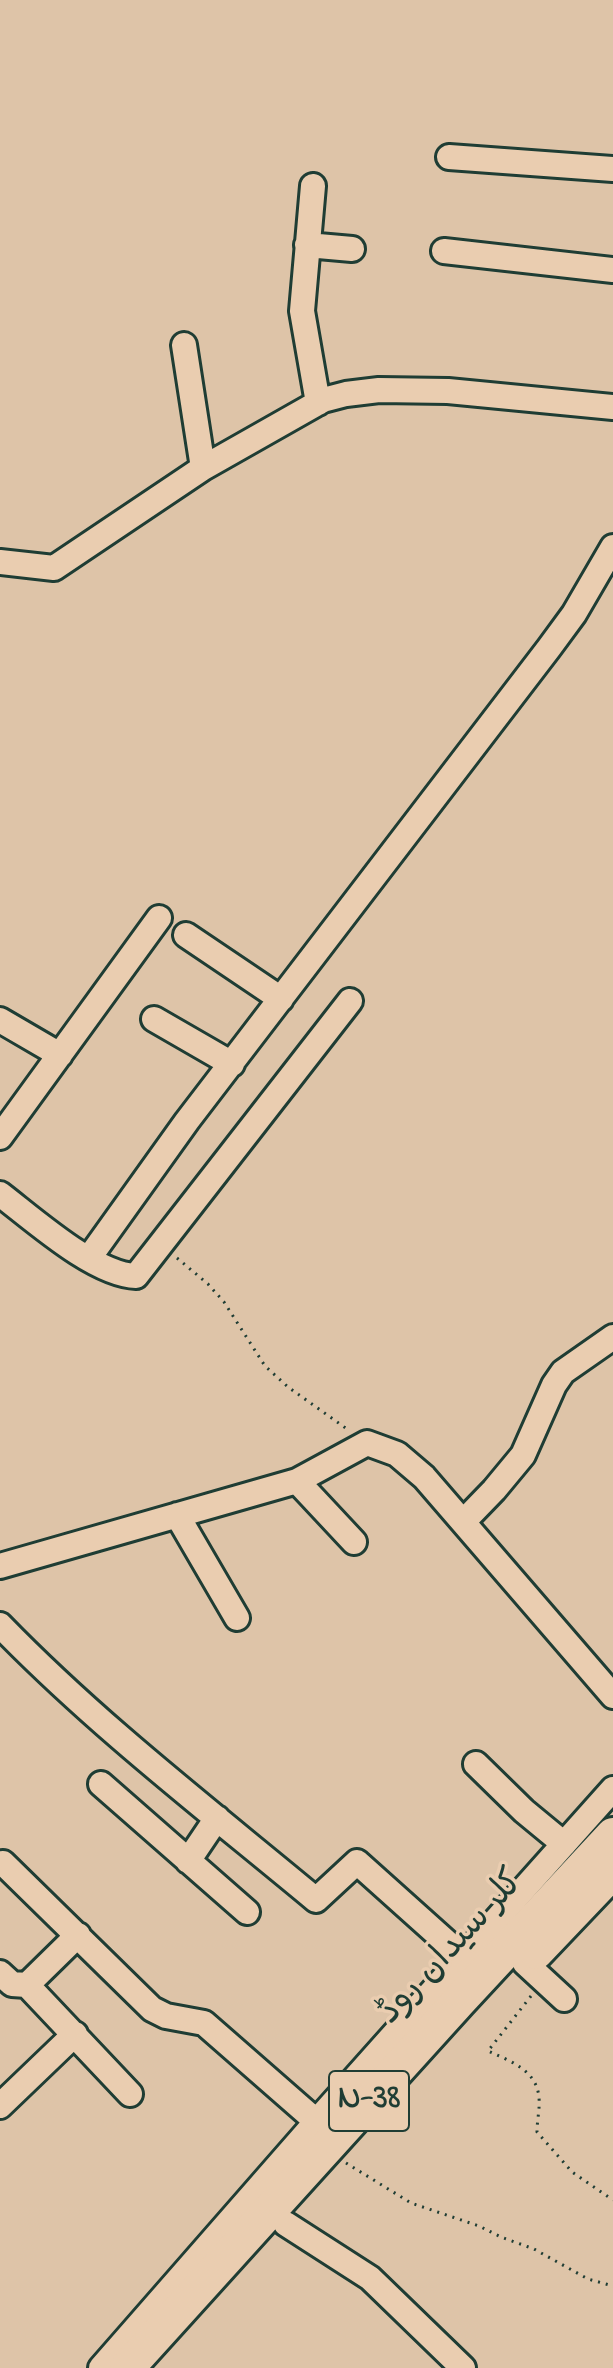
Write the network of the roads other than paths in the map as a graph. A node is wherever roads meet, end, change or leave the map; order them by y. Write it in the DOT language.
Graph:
graph roads {
  1 [pos="449,157"];
  2 [pos="613,169"];
  3 [pos="313,186"];
  4 [pos="307,245"];
  5 [pos="352,249"];
  6 [pos="444,251"];
  7 [pos="613,270"];
  8 [pos="184,345"];
  9 [pos="318,403"];
  10 [pos="613,407"];
  11 [pos="203,468"];
  12 [pos="613,547"];
  13 [pos="0,562"];
  14 [pos="159,918"];
  15 [pos="186,935"];
  16 [pos="281,999"];
  17 [pos="350,1001"];
  18 [pos="154,1019"];
  19 [pos="0,1020"];
  20 [pos="60,1055"];
  21 [pos="232,1064"];
  22 [pos="0,1137"];
  23 [pos="0,1194"];
  24 [pos="89,1258"];
  25 [pos="613,1337"];
  26 [pos="297,1481"];
  27 [pos="177,1515"];
  28 [pos="464,1521"];
  29 [pos="354,1542"];
  30 [pos="0,1566"];
  31 [pos="237,1618"];
  32 [pos="0,1625"];
  33 [pos="613,1696"];
  34 [pos="476,1764"];
  35 [pos="101,1784"];
  36 [pos="613,1789"];
  37 [pos="217,1818"];
  38 [pos="613,1835"];
  39 [pos="564,1844"];
  40 [pos="188,1861"];
  41 [pos="3,1863"];
  42 [pos="613,1871"];
  43 [pos="247,1912"];
  44 [pos="78,1935"];
  45 [pos="463,1957"];
  46 [pos="535,1972"];
  47 [pos="0,1973"];
  48 [pos="27,1985"];
  49 [pos="564,1999"];
  50 [pos="75,2034"];
  51 [pos="130,2094"];
  52 [pos="0,2106"];
  53 [pos="316,2121"];
  54 [pos="286,2224"];
  55 [pos="101,2368"];
  56 [pos="127,2368"];
  57 [pos="155,2368"];
  58 [pos="463,2368"];
  1 -- 2 [label="street"];
  3 -- 4 [label="street"];
  4 -- 5 [label="street"];
  4 -- 9 [label="street"];
  6 -- 7 [label="street"];
  8 -- 11 [label="street"];
  9 -- 10 [label="street"];
  9 -- 11 [label="street"];
  11 -- 13 [label="street"];
  12 -- 16 [label="street"];
  14 -- 20 [label="street"];
  15 -- 16 [label="street"];
  16 -- 21 [label="street"];
  17 -- 24 [label="street"];
  18 -- 21 [label="street"];
  19 -- 20 [label="street"];
  20 -- 22 [label="street"];
  21 -- 24 [label="street"];
  23 -- 24 [label="street"];
  25 -- 28 [label="street"];
  26 -- 27 [label="street"];
  26 -- 28 [label="street"];
  26 -- 29 [label="street"];
  27 -- 30 [label="street"];
  27 -- 31 [label="street"];
  28 -- 33 [label="street"];
  32 -- 37 [label="street"];
  34 -- 39 [label="street"];
  35 -- 40 [label="street"];
  36 -- 39 [label="street"];
  37 -- 40 [label="street"];
  37 -- 45 [label="street"];
  38 -- 56 [label="highway, کلر سیداں روڈ / N-38"];
  39 -- 45 [label="street"];
  40 -- 43 [label="street"];
  41 -- 44 [label="street"];
  42 -- 46 [label="highway, N-38"];
  44 -- 48 [label="street"];
  44 -- 53 [label="street"];
  45 -- 53 [label="street"];
  46 -- 49 [label="street"];
  46 -- 54 [label="highway, N-38"];
  47 -- 48 [label="street"];
  48 -- 50 [label="street"];
  50 -- 51 [label="street"];
  50 -- 52 [label="street"];
  53 -- 55 [label="street"];
  54 -- 57 [label="highway, N-38"];
  54 -- 58 [label="street"];
}
